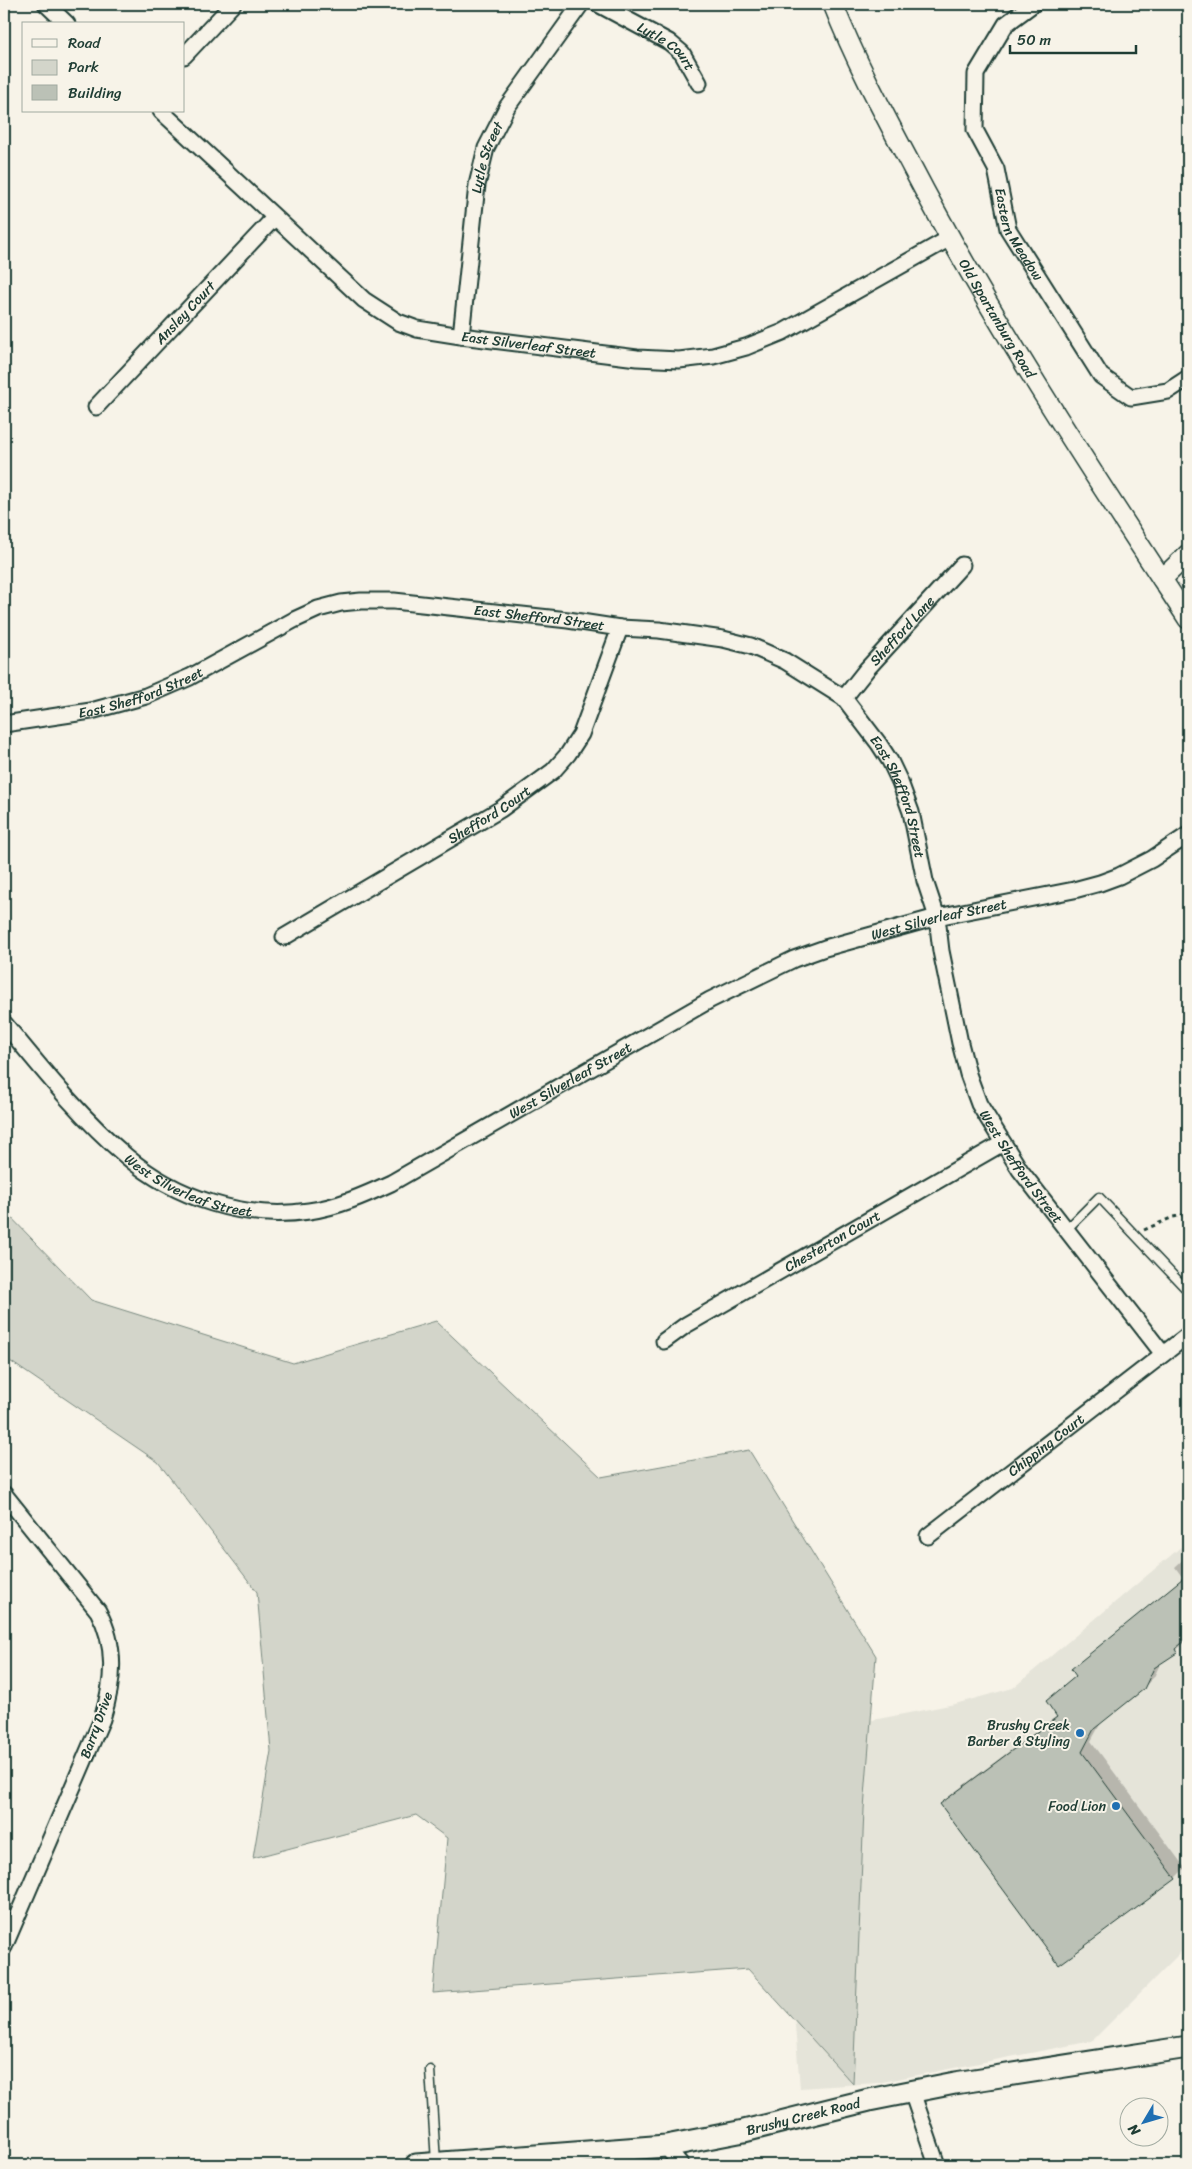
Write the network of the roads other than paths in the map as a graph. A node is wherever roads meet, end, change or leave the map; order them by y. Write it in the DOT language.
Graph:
graph roads {
  1 [pos="46,4"];
  2 [pos="233,4"];
  3 [pos="581,4"];
  4 [pos="598,4"];
  5 [pos="833,4"];
  6 [pos="1033,4"];
  7 [pos="65,22"];
  8 [pos="185,55"];
  9 [pos="699,83"];
  10 [pos="162,112"];
  11 [pos="274,218"];
  12 [pos="950,238"];
  13 [pos="461,336"];
  14 [pos="1188,378"];
  15 [pos="96,407"];
  16 [pos="1188,554"];
  17 [pos="962,565"];
  18 [pos="1162,579"];
  19 [pos="1188,619"];
  20 [pos="620,628"];
  21 [pos="844,698"];
  22 [pos="4,724"];
  23 [pos="1188,835"];
  24 [pos="936,917"];
  25 [pos="284,937"];
  26 [pos="4,1023"];
  27 [pos="1003,1143"];
  28 [pos="1066,1230"];
  29 [pos="1188,1291"];
  30 [pos="1188,1335"];
  31 [pos="664,1341"];
  32 [pos="1163,1354"];
  33 [pos="4,1494"];
  34 [pos="928,1536"];
  35 [pos="10,1914"];
  36 [pos="4,1947"];
  37 [pos="1188,2046"];
  38 [pos="430,2070"];
  39 [pos="912,2092"];
  40 [pos="666,2146"];
  41 [pos="526,2162"];
  42 [pos="426,2165"];
  43 [pos="681,2165"];
  44 [pos="937,2165"];
  1 -- 7 [label="street"];
  2 -- 8 [label="street"];
  3 -- 13 [label="street, Lytle Street"];
  4 -- 9 [label="street, Lytle Court"];
  5 -- 12 [label="street, Old Spartanburg Road"];
  6 -- 14 [label="street, Eastern Meadow"];
  10 -- 11 [label="street, East Silverleaf Street"];
  11 -- 13 [label="street, East Silverleaf Street"];
  11 -- 15 [label="street, Ansley Court"];
  12 -- 13 [label="street, East Silverleaf Street"];
  12 -- 18 [label="street, Old Spartanburg Road"];
  16 -- 18 [label="street"];
  17 -- 21 [label="street, Shefford Lane"];
  18 -- 19 [label="street, Old Spartanburg Road"];
  20 -- 21 [label="street, East Shefford Street"];
  20 -- 22 [label="street, East Shefford Street"];
  20 -- 25 [label="street, Shefford Court"];
  21 -- 24 [label="street, East Shefford Street"];
  23 -- 24 [label="street, West Silverleaf Street"];
  24 -- 26 [label="street, West Silverleaf Street"];
  24 -- 27 [label="street, West Shefford Street"];
  27 -- 28 [label="street, West Shefford Street"];
  27 -- 31 [label="street, Chesterton Court"];
  28 -- 29 [label="lane"];
  28 -- 32 [label="street, West Shefford Street"];
  30 -- 32 [label="street"];
  32 -- 34 [label="street, Chipping Court"];
  33 -- 35 [label="street, Barry Drive"];
  35 -- 36 [label="street, Barry Drive"];
  37 -- 39 [label="main road, Brushy Creek Road"];
  38 -- 42 [label="lane"];
  39 -- 40 [label="main road, Brushy Creek Road"];
  39 -- 44 [label="street"];
  40 -- 41 [label="main road, Brushy Creek Road"];
  40 -- 43 [label="street"];
  41 -- 42 [label="main road, Brushy Creek Road"];
}
